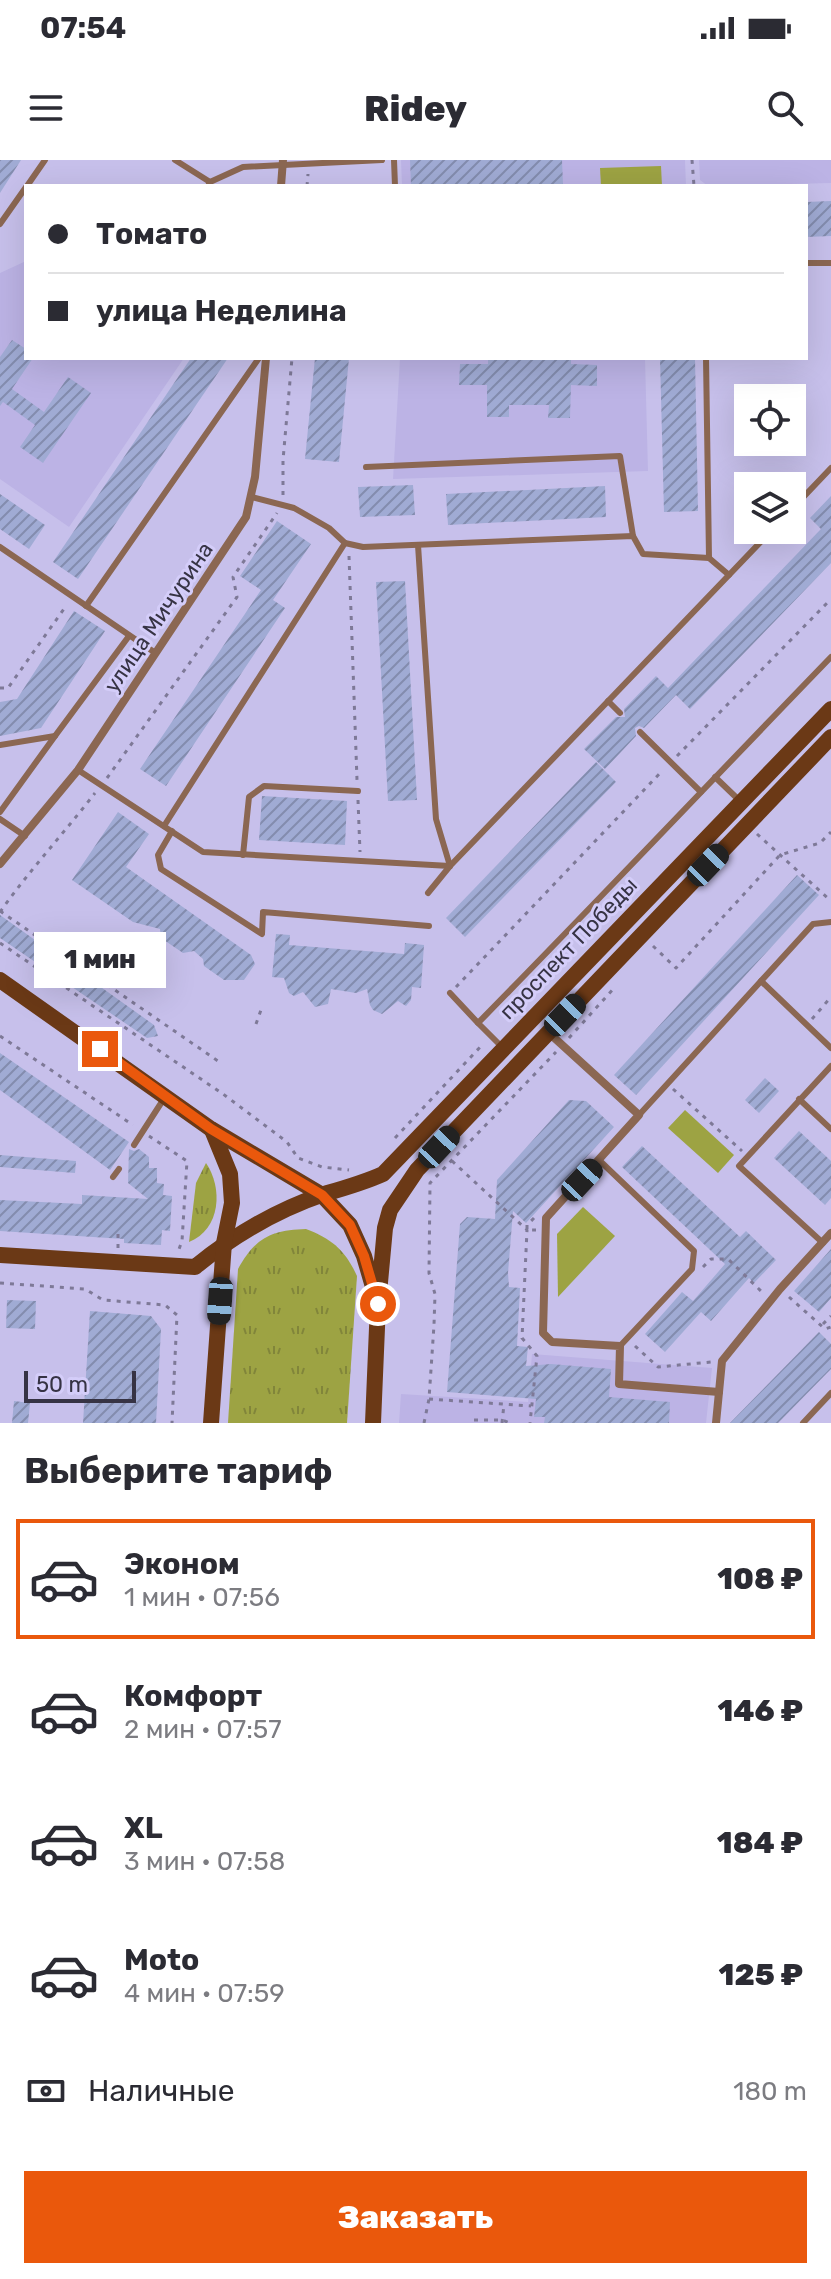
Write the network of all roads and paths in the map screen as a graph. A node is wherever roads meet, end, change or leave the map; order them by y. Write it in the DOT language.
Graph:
graph roads {
  1 [pos="45,160"];
  2 [pos="175,160"];
  3 [pos="382,160"];
  4 [pos="394,160"];
  5 [pos="692,160"];
  6 [pos="283,163"];
  7 [pos="27,184"];
  8 [pos="209,184"];
  9 [pos="281,184"];
  10 [pos="395,184"];
  11 [pos="694,184"];
  12 [pos="24,189"];
  13 [pos="0,224"];
  14 [pos="808,263"];
  15 [pos="831,263"];
  16 [pos="258,360"];
  17 [pos="266,360"];
  18 [pos="292,360"];
  19 [pos="706,360"];
  20 [pos="366,467"];
  21 [pos="831,468"];
  22 [pos="806,494"];
  23 [pos="252,497"];
  24 [pos="283,505"];
  25 [pos="633,536"];
  26 [pos="346,544"];
  27 [pos="759,544"];
  28 [pos="418,545"];
  29 [pos="0,547"];
  30 [pos="709,558"];
  31 [pos="729,575"];
  32 [pos="73,597"];
  33 [pos="831,599"];
  34 [pos="86,606"];
  35 [pos="129,636"];
  36 [pos="154,652"];
  37 [pos="831,657"];
  38 [pos="0,688"];
  39 [pos="608,701"];
  40 [pos="831,709"];
  41 [pos="620,713"];
  42 [pos="640,732"];
  43 [pos="55,736"];
  44 [pos="831,737"];
  45 [pos="0,745"];
  46 [pos="671,762"];
  47 [pos="78,770"];
  48 [pos="715,777"];
  49 [pos="101,786"];
  50 [pos="358,791"];
  51 [pos="701,792"];
  52 [pos="741,802"];
  53 [pos="0,812"];
  54 [pos="0,819"];
  55 [pos="164,826"];
  56 [pos="172,831"];
  57 [pos="831,832"];
  58 [pos="757,834"];
  59 [pos="25,836"];
  60 [pos="243,855"];
  61 [pos="780,855"];
  62 [pos="360,862"];
  63 [pos="0,864"];
  64 [pos="450,866"];
  65 [pos="428,893"];
  66 [pos="831,901"];
  67 [pos="0,911"];
  68 [pos="831,922"];
  69 [pos="429,926"];
  70 [pos="0,943"];
  71 [pos="653,946"];
  72 [pos="0,980"];
  73 [pos="761,981"];
  74 [pos="450,993"];
  75 [pos="831,997"];
  76 [pos="261,1010"];
  77 [pos="478,1023"];
  78 [pos="256,1024"];
  79 [pos="807,1025"];
  80 [pos="548,1032"];
  81 [pos="496,1041"];
  82 [pos="562,1045"];
  83 [pos="831,1048"];
  84 [pos="218,1061"];
  85 [pos="831,1066"];
  86 [pos="667,1084"];
  87 [pos="165,1097"];
  88 [pos="799,1099"];
  89 [pos="639,1115"];
  90 [pos="211,1129"];
  91 [pos="831,1129"];
  92 [pos="389,1143"];
  93 [pos="134,1145"];
  94 [pos="748,1157"];
  95 [pos="599,1160"];
  96 [pos="452,1161"];
  97 [pos="119,1169"];
  98 [pos="362,1172"];
  99 [pos="113,1177"];
  100 [pos="322,1195"];
  101 [pos="118,1232"];
  102 [pos="831,1233"];
  103 [pos="224,1243"];
  104 [pos="823,1243"];
  105 [pos="118,1249"];
  106 [pos="0,1255"];
  107 [pos="701,1269"];
  108 [pos="0,1283"];
  109 [pos="780,1289"];
  110 [pos="771,1300"];
  111 [pos="378,1304"];
  112 [pos="831,1316"];
  113 [pos="822,1326"];
  114 [pos="831,1327"];
  115 [pos="627,1338"];
  116 [pos="620,1346"];
  117 [pos="722,1361"];
  118 [pos="719,1392"];
  119 [pos="831,1393"];
  120 [pos="429,1399"];
  121 [pos="504,1404"];
  122 [pos="531,1406"];
  123 [pos="474,1420"];
  124 [pos="502,1422"];
  125 [pos="172,1423"];
  126 [pos="211,1423"];
  127 [pos="373,1423"];
  128 [pos="424,1423"];
  129 [pos="510,1423"];
  130 [pos="530,1423"];
  131 [pos="716,1423"];
  132 [pos="803,1423"];
  1 -- 7 [label="lane"];
  2 -- 8 [label="lane"];
  3 -- 6 [label="lane"];
  4 -- 10 [label="lane"];
  5 -- 11 [label="path"];
  6 -- 8 [label="lane"];
  6 -- 9 [label="street"];
  12 -- 13 [label="lane"];
  14 -- 15 [label="lane"];
  16 -- 34 [label="lane"];
  17 -- 23 [label="street, улица Мичурина"];
  18 -- 24 [label="path"];
  19 -- 30 [label="lane"];
  20 -- 25 [label="lane"];
  21 -- 22 [label="lane"];
  23 -- 24 [label="lane"];
  23 -- 36 [label="street, улица Мичурина"];
  24 -- 26 [label="lane"];
  24 -- 49 [label="path"];
  25 -- 28 [label="lane"];
  25 -- 30 [label="lane"];
  26 -- 28 [label="lane"];
  26 -- 50 [label="path"];
  26 -- 55 [label="lane"];
  27 -- 31 [label="lane"];
  28 -- 64 [label="lane"];
  29 -- 32 [label="lane"];
  30 -- 31 [label="lane"];
  31 -- 39 [label="lane"];
  32 -- 34 [label="lane"];
  32 -- 38 [label="path"];
  33 -- 46 [label="path"];
  34 -- 35 [label="lane"];
  35 -- 36 [label="lane"];
  35 -- 43 [label="lane"];
  36 -- 47 [label="street, улица Мичурина"];
  37 -- 48 [label="lane"];
  39 -- 41 [label="lane"];
  39 -- 64 [label="lane"];
  40 -- 52 [label="main road, проспект Победы"];
  42 -- 46 [label="lane"];
  43 -- 45 [label="lane"];
  43 -- 53 [label="lane"];
  44 -- 80 [label="main road, проспект Победы"];
  46 -- 51 [label="lane"];
  46 -- 74 [label="path"];
  47 -- 49 [label="lane"];
  47 -- 59 [label="street, улица Мичурина"];
  48 -- 51 [label="lane"];
  48 -- 52 [label="lane"];
  49 -- 55 [label="lane"];
  49 -- 67 [label="path"];
  50 -- 60 [label="lane"];
  50 -- 62 [label="path"];
  51 -- 77 [label="lane"];
  52 -- 81 [label="main road, проспект Победы"];
  54 -- 59 [label="lane"];
  55 -- 56 [label="lane"];
  56 -- 60 [label="lane"];
  56 -- 69 [label="lane"];
  57 -- 61 [label="path"];
  58 -- 61 [label="path"];
  59 -- 63 [label="street, улица Мичурина"];
  60 -- 62 [label="lane"];
  61 -- 66 [label="path"];
  61 -- 71 [label="path"];
  62 -- 64 [label="lane"];
  64 -- 65 [label="lane"];
  67 -- 84 [label="path"];
  68 -- 73 [label="lane"];
  70 -- 98 [label="path"];
  72 -- 87 [label="main road"];
  73 -- 79 [label="lane"];
  73 -- 86 [label="lane"];
  74 -- 77 [label="lane"];
  75 -- 79 [label="path"];
  76 -- 78 [label="path"];
  77 -- 81 [label="lane"];
  79 -- 83 [label="lane"];
  80 -- 82 [label="street"];
  80 -- 111 [label="main road, проспект Победы"];
  81 -- 92 [label="path"];
  81 -- 100 [label="main road, проспект Победы"];
  82 -- 89 [label="street"];
  82 -- 96 [label="path"];
  85 -- 88 [label="lane"];
  86 -- 89 [label="lane"];
  86 -- 94 [label="path"];
  87 -- 90 [label="main road"];
  87 -- 93 [label="lane"];
  88 -- 91 [label="lane"];
  88 -- 94 [label="lane"];
  89 -- 95 [label="street"];
  90 -- 100 [label="main road"];
  90 -- 103 [label="main road"];
  94 -- 104 [label="lane"];
  95 -- 115 [label="lane"];
  95 -- 116 [label="street"];
  96 -- 120 [label="path"];
  96 -- 122 [label="path"];
  97 -- 99 [label="lane"];
  100 -- 103 [label="main road, проспект Победы"];
  100 -- 111 [label="main road"];
  101 -- 105 [label="path"];
  102 -- 104 [label="street"];
  103 -- 106 [label="main road, проспект Победы"];
  103 -- 126 [label="main road"];
  104 -- 109 [label="street"];
  107 -- 110 [label="path"];
  108 -- 125 [label="path"];
  109 -- 110 [label="street"];
  109 -- 113 [label="path"];
  110 -- 117 [label="street"];
  111 -- 127 [label="main road, проспект Победы"];
  112 -- 113 [label="path"];
  113 -- 114 [label="path"];
  115 -- 116 [label="lane"];
  115 -- 117 [label="path"];
  116 -- 118 [label="street"];
  117 -- 118 [label="street"];
  118 -- 131 [label="street"];
  119 -- 132 [label="lane"];
  120 -- 121 [label="path"];
  120 -- 128 [label="path"];
  121 -- 122 [label="path"];
  121 -- 124 [label="path"];
  122 -- 130 [label="path"];
  123 -- 124 [label="path"];
  124 -- 129 [label="path"];
}
